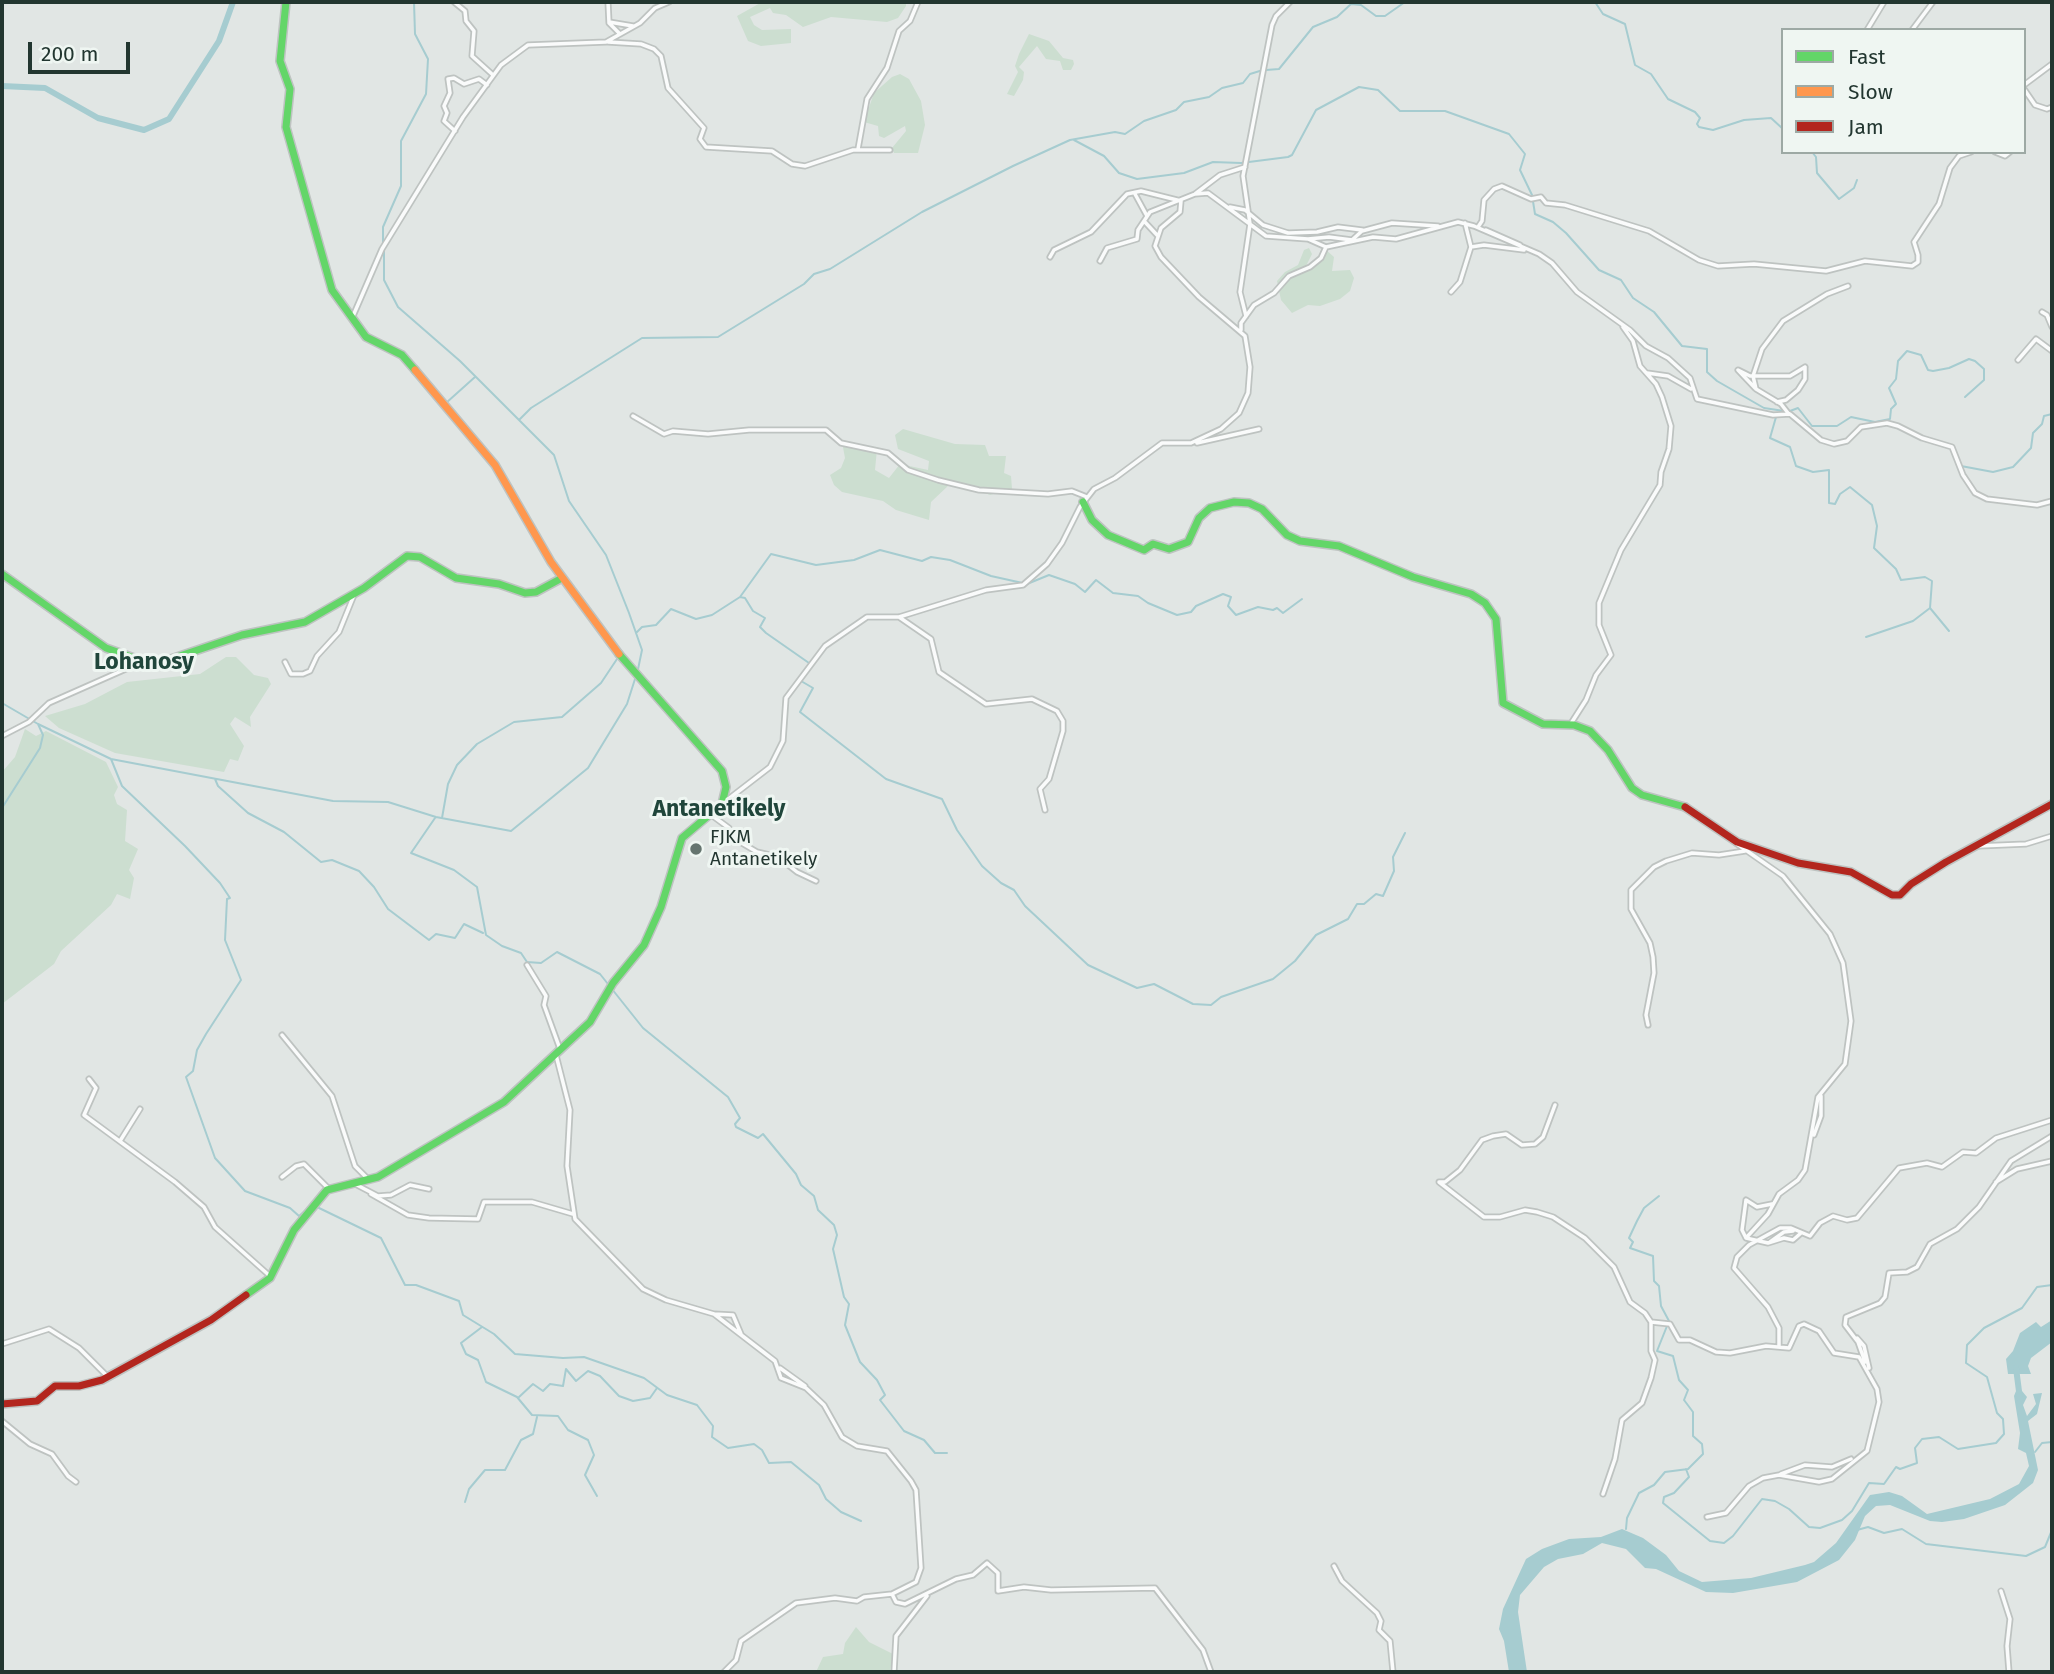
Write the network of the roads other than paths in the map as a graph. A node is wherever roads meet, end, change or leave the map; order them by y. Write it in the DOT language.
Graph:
graph roads {
  1 [pos="286,2"];
  2 [pos="454,2"];
  3 [pos="608,2"];
  4 [pos="669,2"];
  5 [pos="918,2"];
  6 [pos="1290,2"];
  7 [pos="1884,2"];
  8 [pos="1933,2"];
  9 [pos="608,21"];
  10 [pos="635,26"];
  11 [pos="1868,28"];
  12 [pos="1914,28"];
  13 [pos="620,34"];
  14 [pos="606,42"];
  15 [pos="2052,64"];
  16 [pos="493,75"];
  17 [pos="487,85"];
  18 [pos="2026,85"];
  19 [pos="2026,90"];
  20 [pos="2052,107"];
  21 [pos="455,131"];
  22 [pos="858,149"];
  23 [pos="890,150"];
  24 [pos="1964,154"];
  25 [pos="1245,164"];
  26 [pos="1134,192"];
  27 [pos="1195,194"];
  28 [pos="1181,201"];
  29 [pos="1228,206"];
  30 [pos="1147,216"];
  31 [pos="1249,216"];
  32 [pos="1144,221"];
  33 [pos="1465,223"];
  34 [pos="1250,224"];
  35 [pos="1440,227"];
  36 [pos="1476,227"];
  37 [pos="1365,230"];
  38 [pos="1289,233"];
  39 [pos="1157,235"];
  40 [pos="1296,238"];
  41 [pos="1308,239"];
  42 [pos="1357,239"];
  43 [pos="1352,240"];
  44 [pos="1326,247"];
  45 [pos="1471,247"];
  46 [pos="1526,249"];
  47 [pos="1049,257"];
  48 [pos="1100,261"];
  49 [pos="1848,286"];
  50 [pos="1451,292"];
  51 [pos="2042,312"];
  52 [pos="353,316"];
  53 [pos="1246,316"];
  54 [pos="1621,323"];
  55 [pos="2052,327"];
  56 [pos="1241,330"];
  57 [pos="2052,351"];
  58 [pos="2018,360"];
  59 [pos="1645,373"];
  60 [pos="1753,376"];
  61 [pos="1756,389"];
  62 [pos="1693,390"];
  63 [pos="1775,402"];
  64 [pos="1790,414"];
  65 [pos="633,415"];
  66 [pos="1258,429"];
  67 [pos="1191,443"];
  68 [pos="1085,500"];
  69 [pos="2052,501"];
  70 [pos="2,574"];
  71 [pos="562,578"];
  72 [pos="355,593"];
  73 [pos="899,617"];
  74 [pos="144,661"];
  75 [pos="285,663"];
  76 [pos="1570,725"];
  77 [pos="2,736"];
  78 [pos="722,804"];
  79 [pos="2052,804"];
  80 [pos="1045,810"];
  81 [pos="710,814"];
  82 [pos="2052,836"];
  83 [pos="1731,838"];
  84 [pos="1979,846"];
  85 [pos="1747,851"];
  86 [pos="816,881"];
  87 [pos="527,965"];
  88 [pos="1648,1025"];
  89 [pos="282,1035"];
  90 [pos="558,1053"];
  91 [pos="89,1079"];
  92 [pos="1555,1105"];
  93 [pos="140,1109"];
  94 [pos="2052,1120"];
  95 [pos="2052,1136"];
  96 [pos="120,1141"];
  97 [pos="2052,1161"];
  98 [pos="282,1177"];
  99 [pos="367,1178"];
  100 [pos="354,1182"];
  101 [pos="1993,1184"];
  102 [pos="329,1189"];
  103 [pos="429,1189"];
  104 [pos="371,1194"];
  105 [pos="1774,1203"];
  106 [pos="574,1214"];
  107 [pos="1796,1231"];
  108 [pos="1801,1233"];
  109 [pos="1746,1238"];
  110 [pos="1755,1242"];
  111 [pos="1768,1243"];
  112 [pos="271,1277"];
  113 [pos="714,1314"];
  114 [pos="1651,1322"];
  115 [pos="742,1336"];
  116 [pos="1854,1336"];
  117 [pos="2,1344"];
  118 [pos="1780,1349"];
  119 [pos="1867,1367"];
  120 [pos="1870,1374"];
  121 [pos="108,1377"];
  122 [pos="2,1404"];
  123 [pos="2,1421"];
  124 [pos="1857,1458"];
  125 [pos="1779,1475"];
  126 [pos="76,1482"];
  127 [pos="1603,1494"];
  128 [pos="1707,1517"];
  129 [pos="1334,1566"];
  130 [pos="2001,1591"];
  131 [pos="892,1594"];
  132 [pos="928,1595"];
  133 [pos="724,1672"];
  134 [pos="894,1672"];
  135 [pos="1211,1672"];
  136 [pos="1393,1672"];
  137 [pos="2009,1672"];
  1 -- 52 [label="street"];
  2 -- 16 [label="street"];
  3 -- 9 [label="street"];
  4 -- 10 [label="street"];
  5 -- 22 [label="street"];
  6 -- 25 [label="street"];
  7 -- 11 [label="street"];
  8 -- 12 [label="street"];
  9 -- 10 [label="street"];
  9 -- 13 [label="street"];
  10 -- 13 [label="street"];
  13 -- 14 [label="street"];
  14 -- 16 [label="street"];
  14 -- 22 [label="street"];
  15 -- 18 [label="street"];
  16 -- 17 [label="street"];
  17 -- 21 [label="street"];
  17 -- 21 [label="street"];
  19 -- 20 [label="street"];
  21 -- 52 [label="street"];
  22 -- 23 [label="street"];
  24 -- 36 [label="street"];
  25 -- 27 [label="street"];
  25 -- 31 [label="street"];
  26 -- 28 [label="street"];
  26 -- 30 [label="street"];
  26 -- 47 [label="street"];
  27 -- 28 [label="street"];
  27 -- 29 [label="street"];
  28 -- 30 [label="street"];
  28 -- 39 [label="street"];
  29 -- 31 [label="street"];
  29 -- 34 [label="street"];
  30 -- 32 [label="street"];
  31 -- 34 [label="street"];
  31 -- 38 [label="street"];
  32 -- 39 [label="street"];
  32 -- 48 [label="street"];
  33 -- 35 [label="street"];
  33 -- 36 [label="street"];
  33 -- 45 [label="street"];
  34 -- 40 [label="street"];
  34 -- 53 [label="street"];
  35 -- 37 [label="street"];
  35 -- 42 [label="street"];
  36 -- 46 [label="street"];
  37 -- 38 [label="street"];
  37 -- 43 [label="street"];
  38 -- 40 [label="street"];
  39 -- 56 [label="street"];
  40 -- 41 [label="street"];
  41 -- 43 [label="street"];
  41 -- 44 [label="street"];
  42 -- 43 [label="street"];
  42 -- 44 [label="street"];
  44 -- 53 [label="street"];
  45 -- 46 [label="street"];
  45 -- 50 [label="street"];
  46 -- 54 [label="street"];
  49 -- 60 [label="street"];
  51 -- 55 [label="street"];
  52 -- 71 [label="street"];
  53 -- 56 [label="street"];
  54 -- 59 [label="street"];
  54 -- 62 [label="street"];
  56 -- 67 [label="street"];
  57 -- 58 [label="street"];
  59 -- 62 [label="street"];
  59 -- 76 [label="street"];
  60 -- 61 [label="street"];
  60 -- 61 [label="street"];
  60 -- 63 [label="street"];
  61 -- 63 [label="street"];
  62 -- 64 [label="street"];
  63 -- 64 [label="street"];
  64 -- 69 [label="street"];
  65 -- 68 [label="street"];
  66 -- 67 [label="street"];
  67 -- 68 [label="street"];
  68 -- 73 [label="street"];
  68 -- 76 [label="street"];
  70 -- 74 [label="street"];
  71 -- 72 [label="street"];
  71 -- 78 [label="street"];
  72 -- 74 [label="street"];
  72 -- 75 [label="street"];
  73 -- 78 [label="street"];
  73 -- 80 [label="street"];
  74 -- 77 [label="street"];
  76 -- 83 [label="street"];
  78 -- 81 [label="street"];
  79 -- 84 [label="street"];
  81 -- 86 [label="street"];
  81 -- 90 [label="street"];
  82 -- 84 [label="street"];
  83 -- 84 [label="street"];
  83 -- 85 [label="street"];
  85 -- 88 [label="street"];
  85 -- 105 [label="street"];
  87 -- 90 [label="street"];
  89 -- 99 [label="street"];
  90 -- 99 [label="street"];
  90 -- 106 [label="street"];
  91 -- 96 [label="street"];
  92 -- 114 [label="street"];
  93 -- 96 [label="street"];
  94 -- 108 [label="street"];
  95 -- 101 [label="street"];
  96 -- 112 [label="street"];
  97 -- 101 [label="street"];
  98 -- 102 [label="street"];
  99 -- 100 [label="street"];
  100 -- 102 [label="street"];
  100 -- 104 [label="street"];
  101 -- 116 [label="street"];
  102 -- 112 [label="street"];
  103 -- 104 [label="street"];
  104 -- 106 [label="street"];
  105 -- 109 [label="street"];
  105 -- 109 [label="street"];
  106 -- 113 [label="street"];
  107 -- 108 [label="street"];
  107 -- 110 [label="street"];
  107 -- 111 [label="street"];
  108 -- 111 [label="street"];
  109 -- 110 [label="street"];
  110 -- 111 [label="street"];
  110 -- 118 [label="street"];
  112 -- 121 [label="street"];
  113 -- 115 [label="street"];
  113 -- 115 [label="street"];
  114 -- 118 [label="street"];
  114 -- 127 [label="street"];
  115 -- 131 [label="street"];
  116 -- 119 [label="street"];
  116 -- 120 [label="street"];
  117 -- 121 [label="street"];
  118 -- 119 [label="street"];
  119 -- 120 [label="street"];
  120 -- 124 [label="street"];
  121 -- 122 [label="street"];
  123 -- 126 [label="street"];
  124 -- 125 [label="street"];
  124 -- 125 [label="street"];
  125 -- 128 [label="street"];
  129 -- 136 [label="street"];
  130 -- 137 [label="street"];
  131 -- 132 [label="street"];
  131 -- 133 [label="street"];
  132 -- 134 [label="street"];
  132 -- 135 [label="street"];
}
